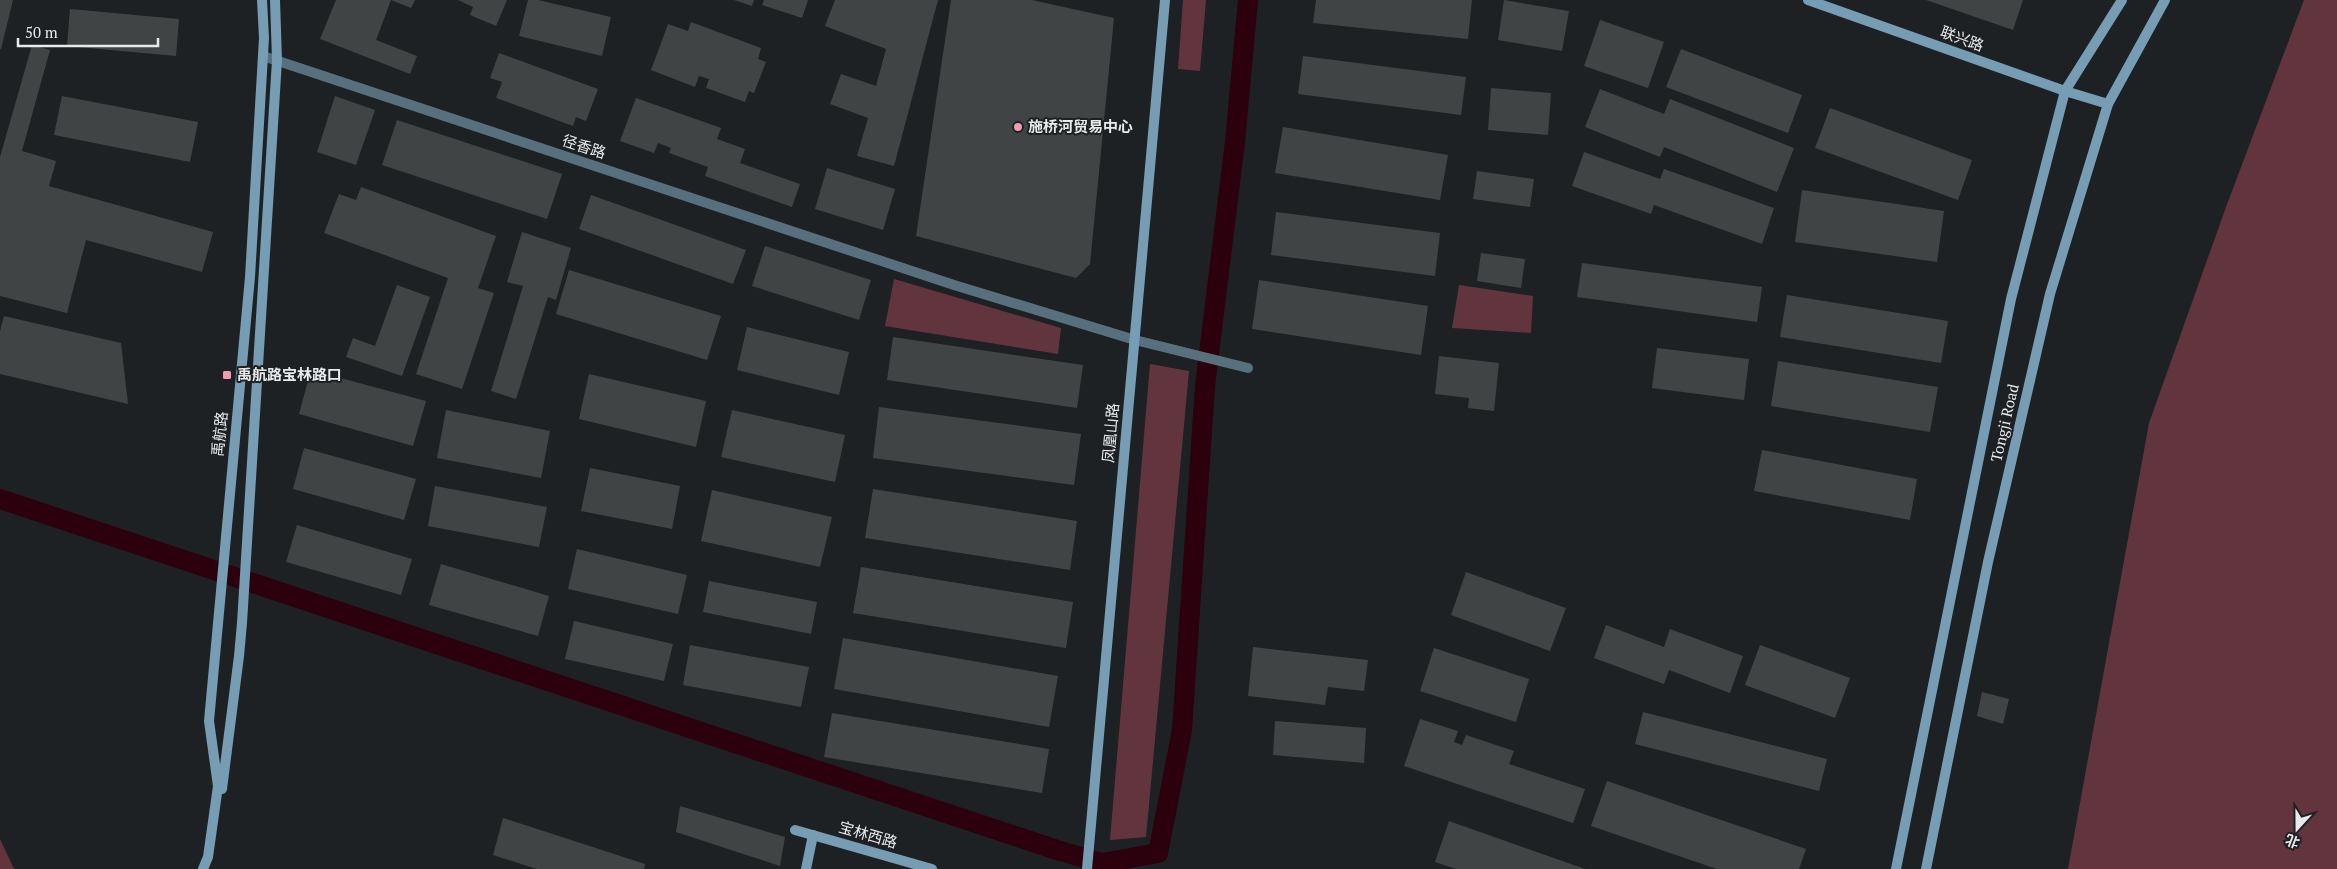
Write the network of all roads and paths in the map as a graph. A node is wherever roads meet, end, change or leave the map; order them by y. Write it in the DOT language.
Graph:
graph roads {
  1 [pos="262,0"];
  2 [pos="275,0"];
  3 [pos="1165,0"];
  4 [pos="1808,0"];
  5 [pos="2122,0"];
  6 [pos="2165,0"];
  7 [pos="263,56"];
  8 [pos="277,60"];
  9 [pos="2065,91"];
  10 [pos="2108,104"];
  11 [pos="1135,340"];
  12 [pos="1248,368"];
  13 [pos="796,830"];
  14 [pos="812,835"];
  15 [pos="203,869"];
  16 [pos="211,869"];
  17 [pos="806,869"];
  18 [pos="932,869"];
  19 [pos="1088,869"];
  20 [pos="1896,869"];
  21 [pos="1926,869"];
  1 -- 7 [label="main road, 禹航路"];
  2 -- 8 [label="main road"];
  3 -- 11 [label="main road, 凤凰山路"];
  4 -- 9 [label="main road, 联兴路"];
  5 -- 9 [label="main road, Tongji Road"];
  6 -- 10 [label="main road, Tongji Road"];
  7 -- 8 [label="street, 径香路"];
  7 -- 15 [label="main road, 禹航路"];
  8 -- 11 [label="street, 径香路"];
  8 -- 16 [label="main road"];
  9 -- 10 [label="main road, 联兴路"];
  9 -- 20 [label="main road, Tongji Road"];
  10 -- 21 [label="main road, Tongji Road"];
  11 -- 12 [label="street, 径香路"];
  11 -- 19 [label="main road, 凤凰山路"];
  13 -- 14 [label="main road, 宝林西路"];
  14 -- 17 [label="main road"];
  14 -- 18 [label="main road, 宝林西路"];
}
